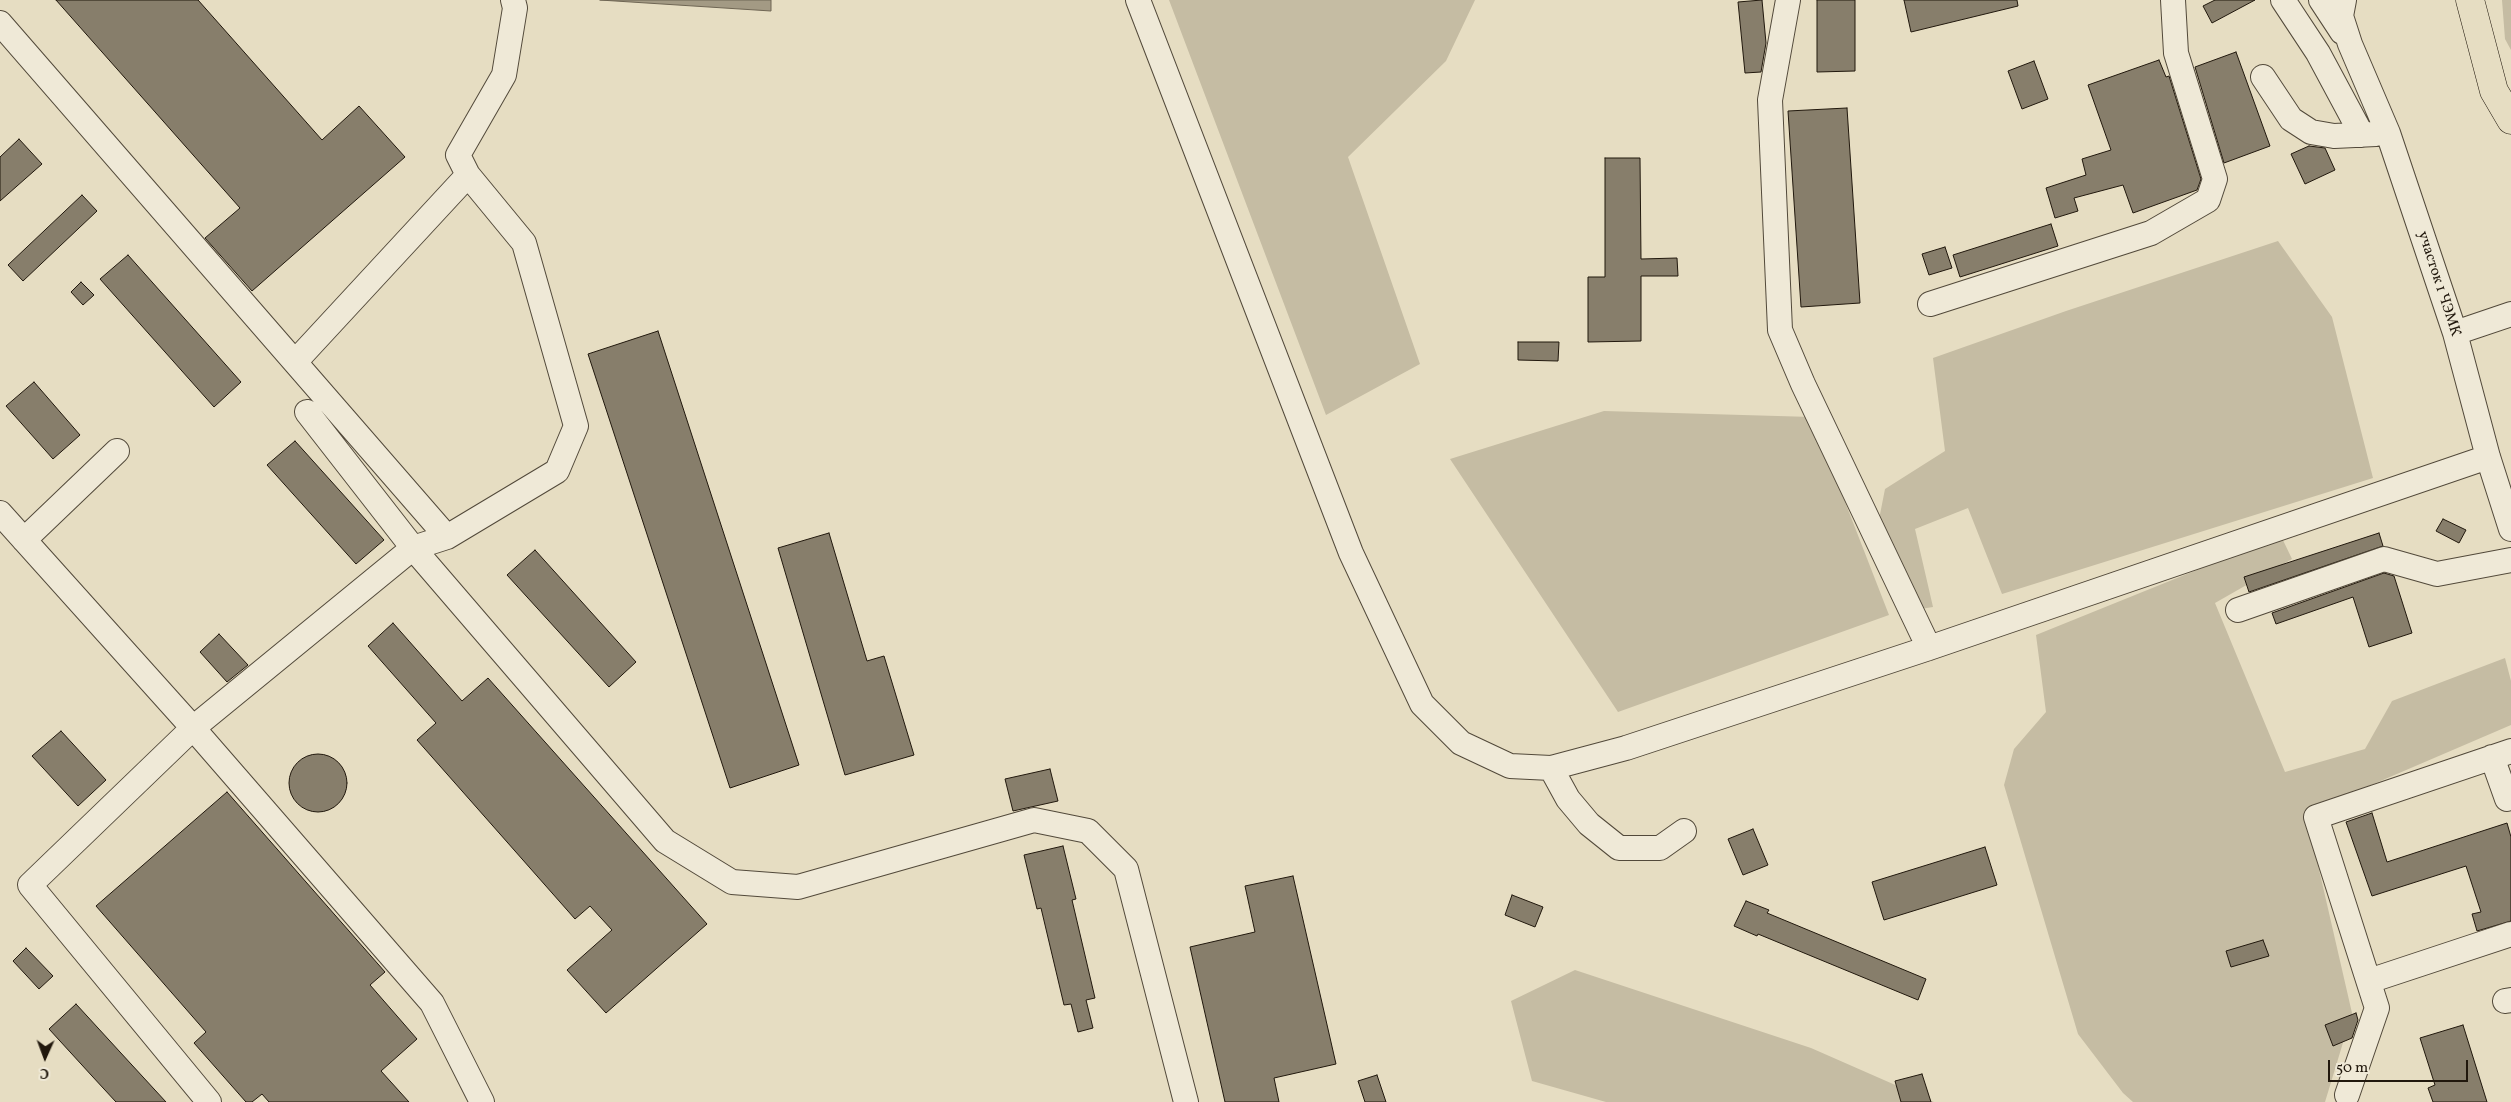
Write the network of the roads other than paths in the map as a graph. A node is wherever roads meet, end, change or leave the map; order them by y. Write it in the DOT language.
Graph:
graph roads {
  1 [pos="513,0"];
  2 [pos="1138,0"];
  3 [pos="1788,0"];
  4 [pos="2173,0"];
  5 [pos="2283,0"];
  6 [pos="2321,0"];
  7 [pos="2344,0"];
  8 [pos="2470,0"];
  9 [pos="0,23"];
  10 [pos="2350,44"];
  11 [pos="2263,77"];
  12 [pos="2511,120"];
  13 [pos="2388,133"];
  14 [pos="2362,136"];
  15 [pos="468,175"];
  16 [pos="1930,304"];
  17 [pos="2511,314"];
  18 [pos="2455,333"];
  19 [pos="295,362"];
  20 [pos="307,412"];
  21 [pos="117,451"];
  22 [pos="2488,456"];
  23 [pos="0,514"];
  24 [pos="2511,528"];
  25 [pos="447,537"];
  26 [pos="24,540"];
  27 [pos="413,548"];
  28 [pos="2511,560"];
  29 [pos="2238,610"];
  30 [pos="1929,648"];
  31 [pos="193,728"];
  32 [pos="2501,754"];
  33 [pos="1551,768"];
  34 [pos="2511,797"];
  35 [pos="1684,830"];
  36 [pos="2511,934"];
  37 [pos="2369,981"];
  38 [pos="2347,1095"];
  39 [pos="209,1102"];
  40 [pos="482,1102"];
  41 [pos="1186,1102"];
  1 -- 15 [label="street"];
  2 -- 33 [label="street"];
  3 -- 30 [label="street"];
  4 -- 16 [label="street"];
  5 -- 14 [label="street"];
  6 -- 10 [label="street, участок 1 ЧЭМК"];
  7 -- 10 [label="street, участок 1 ЧЭМК"];
  8 -- 12 [label="main road"];
  9 -- 19 [label="street"];
  10 -- 13 [label="street, участок 1 ЧЭМК"];
  11 -- 14 [label="street"];
  13 -- 14 [label="street"];
  13 -- 18 [label="street, участок 1 ЧЭМК"];
  15 -- 19 [label="street"];
  15 -- 25 [label="street"];
  17 -- 18 [label="street"];
  18 -- 22 [label="street, участок 1 ЧЭМК"];
  19 -- 25 [label="street"];
  20 -- 27 [label="street"];
  21 -- 26 [label="street"];
  22 -- 24 [label="street, участок 1 ЧЭМК"];
  22 -- 30 [label="street"];
  23 -- 26 [label="street"];
  25 -- 27 [label="street"];
  26 -- 31 [label="street"];
  27 -- 31 [label="street"];
  27 -- 41 [label="street"];
  28 -- 29 [label="street"];
  30 -- 33 [label="street"];
  31 -- 39 [label="street"];
  31 -- 40 [label="street"];
  32 -- 34 [label="street"];
  32 -- 37 [label="street"];
  33 -- 35 [label="street"];
  36 -- 37 [label="street"];
  37 -- 38 [label="street"];
}
